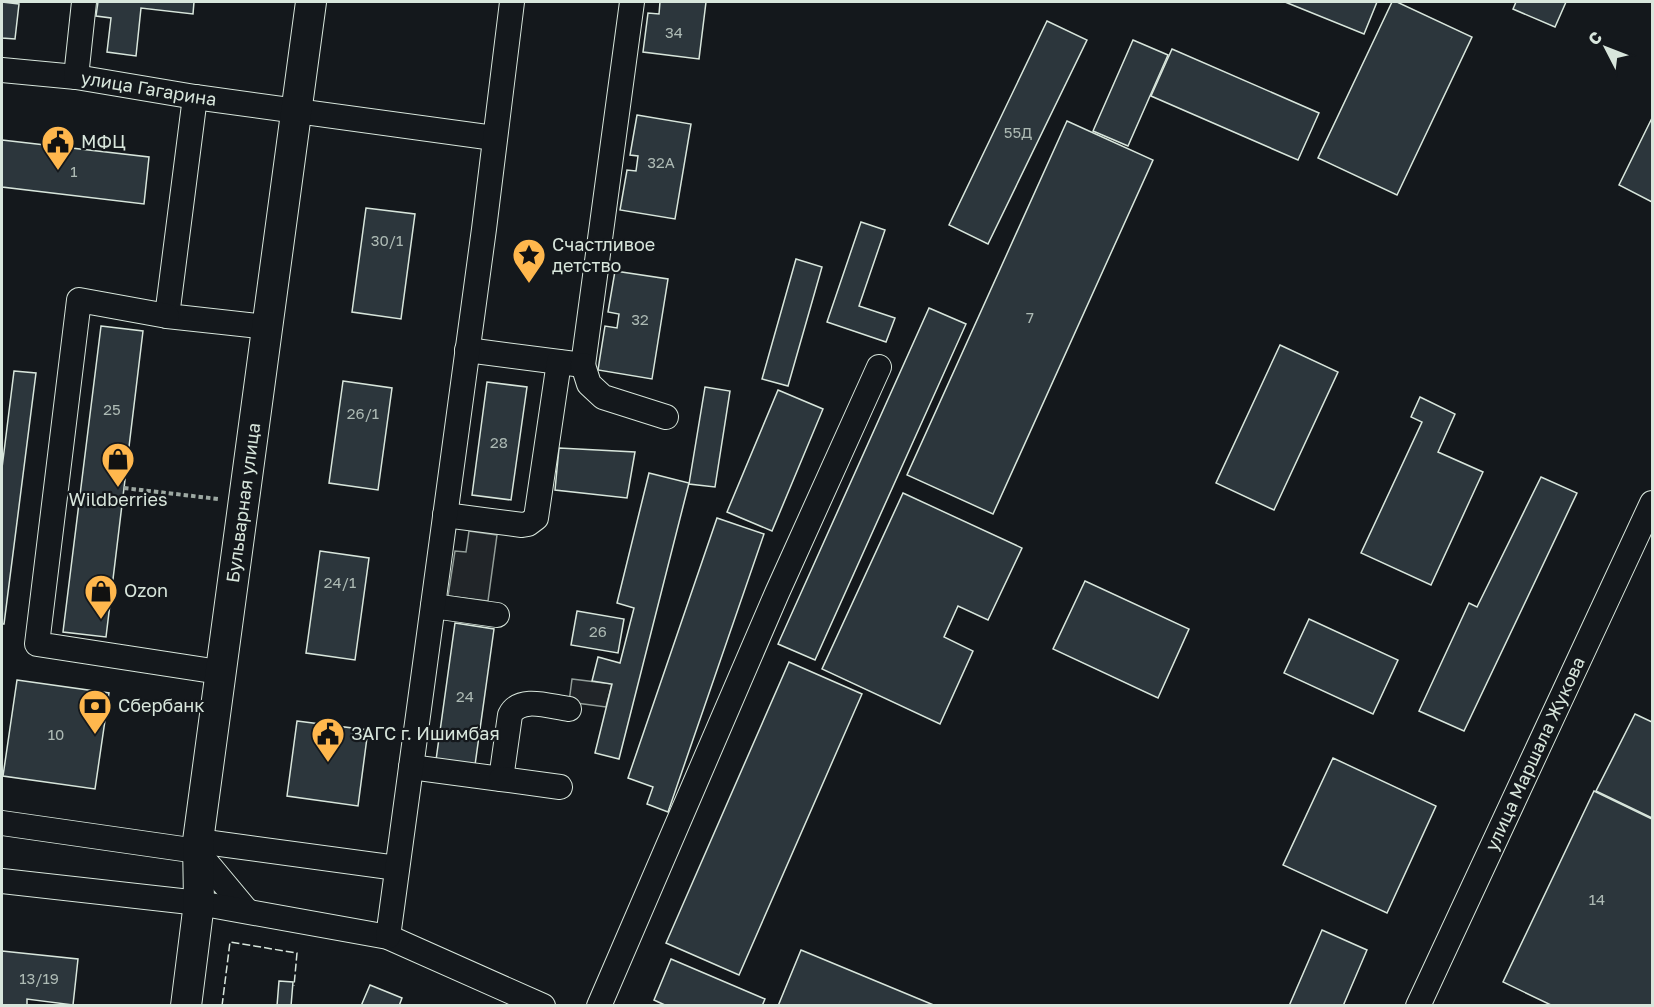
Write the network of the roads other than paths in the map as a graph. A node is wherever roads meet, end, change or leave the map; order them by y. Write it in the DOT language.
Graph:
graph roads {
  1 [pos="84,2"];
  2 [pos="311,2"];
  3 [pos="512,2"];
  4 [pos="632,2"];
  5 [pos="2,70"];
  6 [pos="76,77"];
  7 [pos="195,97"];
  8 [pos="297,112"];
  9 [pos="494,138"];
  10 [pos="166,316"];
  11 [pos="267,327"];
  12 [pos="467,350"];
  13 [pos="559,362"];
  14 [pos="583,365"];
  15 [pos="879,367"];
  16 [pos="666,417"];
  17 [pos="1653,503"];
  18 [pos="445,515"];
  19 [pos="432,606"];
  20 [pos="496,615"];
  21 [pos="219,672"];
  22 [pos="569,709"];
  23 [pos="411,767"];
  24 [pos="501,779"];
  25 [pos="560,787"];
  26 [pos="2,823"];
  27 [pos="198,846"];
  28 [pos="397,868"];
  29 [pos="2,881"];
  30 [pos="199,903"];
  31 [pos="246,910"];
  32 [pos="387,937"];
  33 [pos="186,1005"];
  34 [pos="543,1005"];
  35 [pos="599,1005"];
  36 [pos="1418,1005"];
  1 -- 6 [label="street"];
  2 -- 8 [label="main road, Бульварная улица"];
  3 -- 9 [label="street"];
  4 -- 14 [label="street"];
  5 -- 6 [label="street, улица Гагарина"];
  6 -- 7 [label="street, улица Гагарина"];
  7 -- 8 [label="street, улица Гагарина"];
  7 -- 10 [label="street"];
  8 -- 9 [label="street, улица Гагарина"];
  8 -- 11 [label="main road, Бульварная улица"];
  9 -- 12 [label="street"];
  10 -- 11 [label="street"];
  10 -- 21 [label="street"];
  11 -- 21 [label="main road, Бульварная улица"];
  12 -- 13 [label="street"];
  12 -- 18 [label="street"];
  13 -- 14 [label="street"];
  13 -- 18 [label="street"];
  14 -- 16 [label="street"];
  15 -- 35 [label="street"];
  17 -- 36 [label="street, улица Маршала Жукова"];
  18 -- 19 [label="street"];
  19 -- 20 [label="street"];
  19 -- 23 [label="street"];
  21 -- 27 [label="main road, Бульварная улица"];
  22 -- 24 [label="street"];
  23 -- 24 [label="street"];
  23 -- 28 [label="street"];
  24 -- 25 [label="street"];
  26 -- 27 [label="street"];
  27 -- 28 [label="street"];
  27 -- 30 [label="main road, Бульварная улица"];
  27 -- 31 [label="street"];
  28 -- 32 [label="street"];
  29 -- 30 [label="street"];
  30 -- 31 [label="street"];
  30 -- 33 [label="main road, Бульварная улица"];
  31 -- 32 [label="street"];
  32 -- 34 [label="street"];
}
